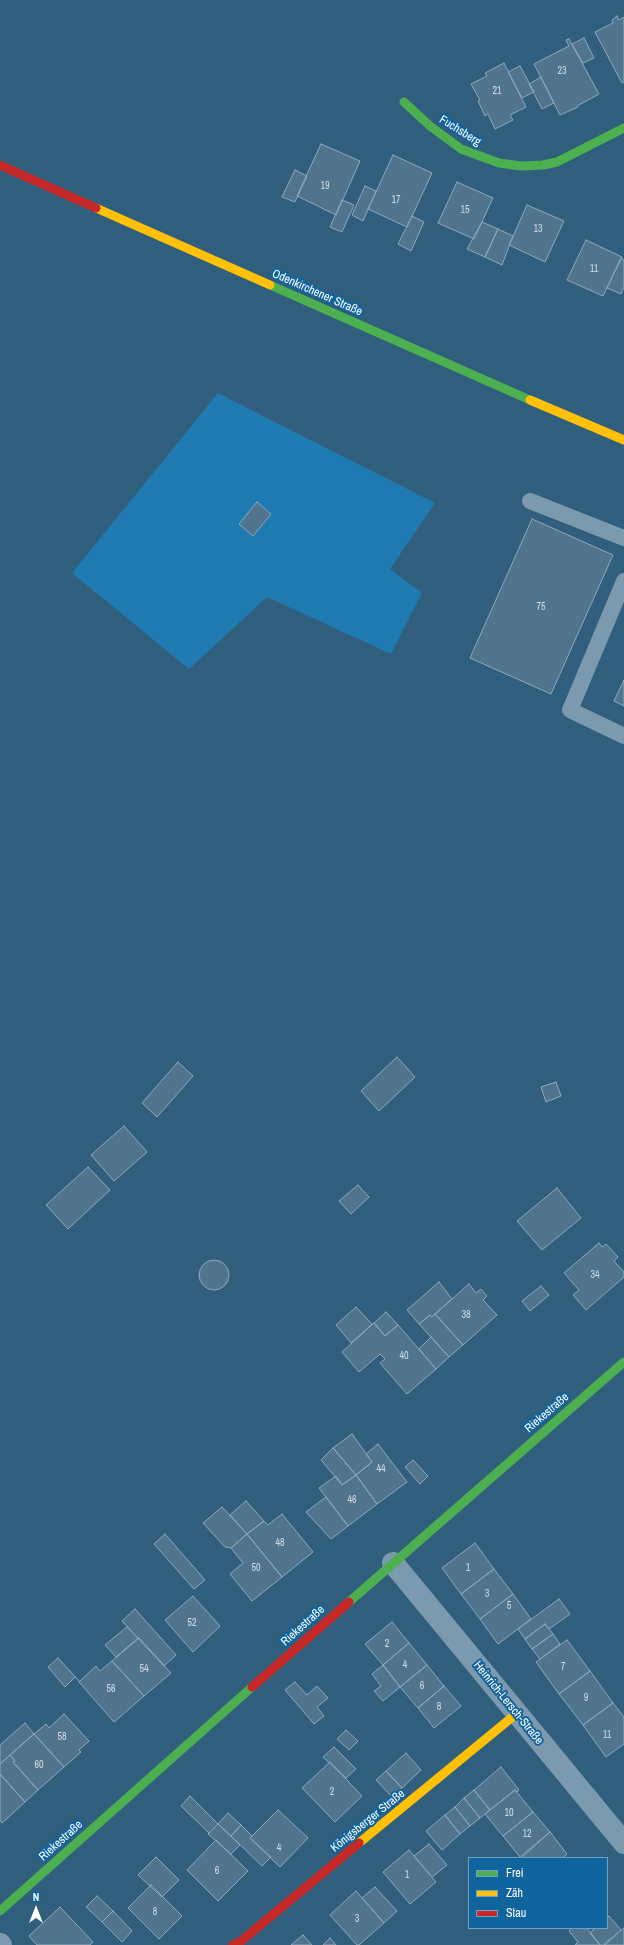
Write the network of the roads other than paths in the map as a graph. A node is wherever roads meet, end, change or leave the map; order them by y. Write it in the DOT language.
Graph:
graph roads {
  1 [pos="404,102"];
  2 [pos="624,128"];
  3 [pos="0,165"];
  4 [pos="624,440"];
  5 [pos="530,500"];
  6 [pos="624,538"];
  7 [pos="624,581"];
  8 [pos="624,736"];
  9 [pos="624,1362"];
  10 [pos="393,1563"];
  11 [pos="516,1714"];
  12 [pos="624,1843"];
  13 [pos="0,1911"];
  14 [pos="233,1945"];
  1 -- 2 [label="street, Fuchsberg"];
  3 -- 4 [label="street, Odenkirchener Straße"];
  5 -- 6 [label="lane"];
  7 -- 8 [label="lane"];
  9 -- 10 [label="street, Riekestraße"];
  10 -- 11 [label="street, Heinrich-Lersch-Straße"];
  10 -- 13 [label="street, Riekestraße"];
  11 -- 12 [label="street, Heinrich-Lersch-Straße"];
  11 -- 14 [label="street, Königsberger Straße"];
}
